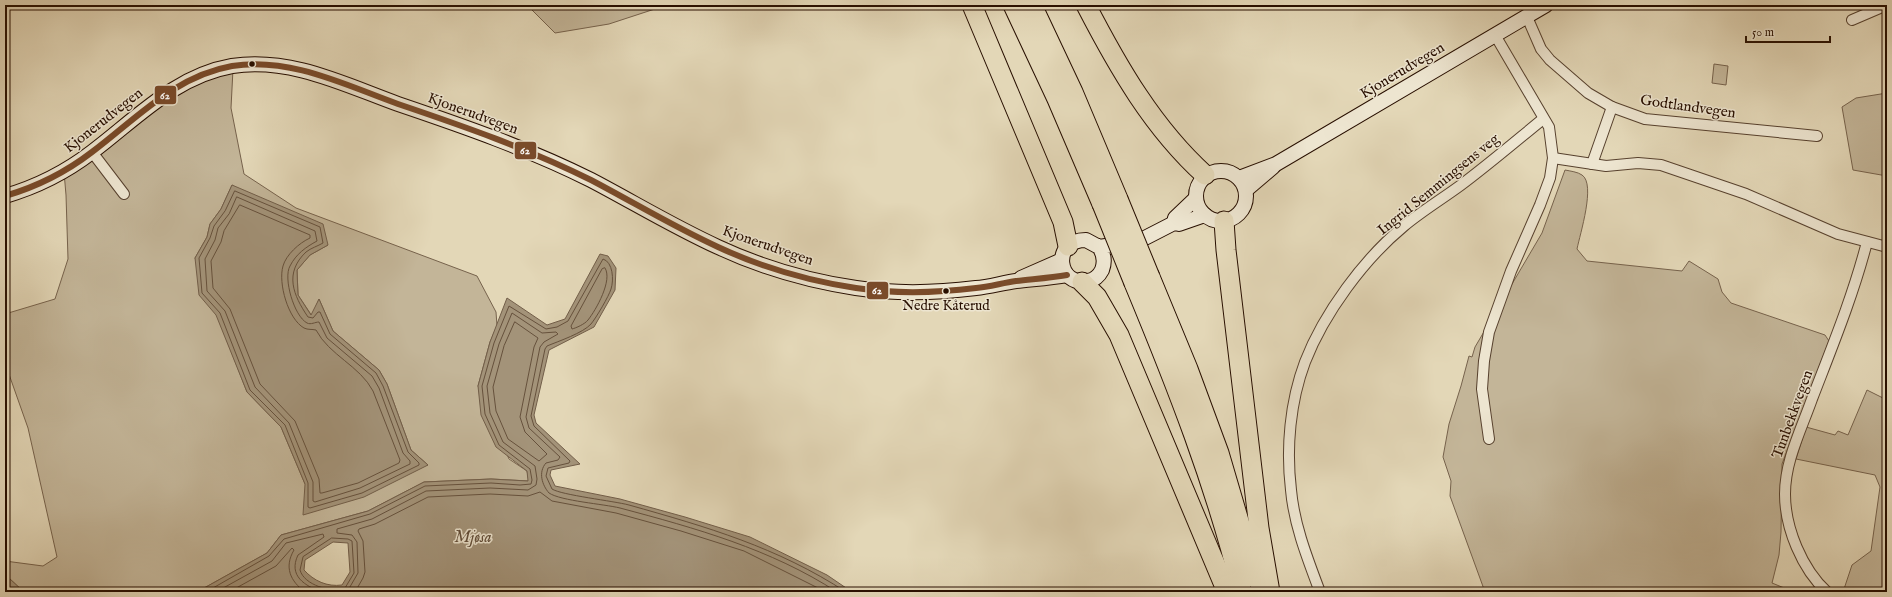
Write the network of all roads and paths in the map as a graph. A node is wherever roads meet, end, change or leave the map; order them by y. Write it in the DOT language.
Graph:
graph roads {
  1 [pos="972,5"];
  2 [pos="1013,5"];
  3 [pos="1032,5"];
  4 [pos="1086,5"];
  5 [pos="1546,5"];
  6 [pos="1887,5"];
  7 [pos="1527,17"];
  8 [pos="1852,20"];
  9 [pos="1495,35"];
  10 [pos="1612,107"];
  11 [pos="1544,119"];
  12 [pos="1817,136"];
  13 [pos="92,152"];
  14 [pos="1553,158"];
  15 [pos="1592,164"];
  16 [pos="1205,175"];
  17 [pos="1242,184"];
  18 [pos="124,194"];
  19 [pos="5,196"];
  20 [pos="1196,198"];
  21 [pos="1110,201"];
  22 [pos="1205,215"];
  23 [pos="1224,221"];
  24 [pos="1174,224"];
  25 [pos="1137,242"];
  26 [pos="1867,242"];
  27 [pos="1099,247"];
  28 [pos="1887,247"];
  29 [pos="1065,253"];
  30 [pos="1104,266"];
  31 [pos="1075,278"];
  32 [pos="1142,280"];
  33 [pos="1016,282"];
  34 [pos="1489,439"];
  35 [pos="1227,592"];
  36 [pos="1242,592"];
  37 [pos="1260,592"];
  38 [pos="1270,592"];
  39 [pos="1320,592"];
  40 [pos="1827,592"];
  1 -- 29 [label="highway"];
  2 -- 21 [label="highway"];
  3 -- 21 [label="highway"];
  4 -- 16 [label="highway"];
  5 -- 7 [label="main road, Kjonerudvegen"];
  6 -- 8 [label="street"];
  7 -- 9 [label="main road, Kjonerudvegen"];
  7 -- 10 [label="street, Godtlandvegen"];
  9 -- 11 [label="street"];
  9 -- 17 [label="main road, Kjonerudvegen"];
  10 -- 12 [label="street, Godtlandvegen"];
  10 -- 15 [label="street"];
  11 -- 14 [label="street"];
  11 -- 39 [label="street, Ingrid Semmingsens veg"];
  13 -- 18 [label="street"];
  13 -- 19 [label="main road, Kjonerudvegen"];
  13 -- 33 [label="main road, Kjonerudvegen"];
  14 -- 15 [label="street"];
  14 -- 34 [label="street"];
  15 -- 26 [label="street"];
  16 -- 17 [label="main road"];
  16 -- 20 [label="main road, Kjonerudvegen"];
  17 -- 23 [label="main road"];
  20 -- 22 [label="main road"];
  20 -- 24 [label="main road, Kjonerudvegen"];
  21 -- 32 [label="highway, bridge"];
  22 -- 23 [label="main road"];
  22 -- 24 [label="main road, Kjonerudvegen"];
  23 -- 38 [label="highway"];
  24 -- 25 [label="main road, Kjonerudvegen"];
  25 -- 27 [label="main road, Kjonerudvegen"];
  25 -- 30 [label="main road, Kjonerudvegen"];
  26 -- 28 [label="street"];
  26 -- 40 [label="street, Tunbekkvegen"];
  27 -- 29 [label="main road, Kjonerudvegen"];
  27 -- 30 [label="main road"];
  29 -- 31 [label="main road"];
  29 -- 33 [label="main road, Kjonerudvegen"];
  30 -- 31 [label="main road, Kjonerudvegen"];
  31 -- 33 [label="main road, Kjonerudvegen"];
  31 -- 35 [label="highway"];
  32 -- 36 [label="highway"];
  32 -- 37 [label="highway"];
}
